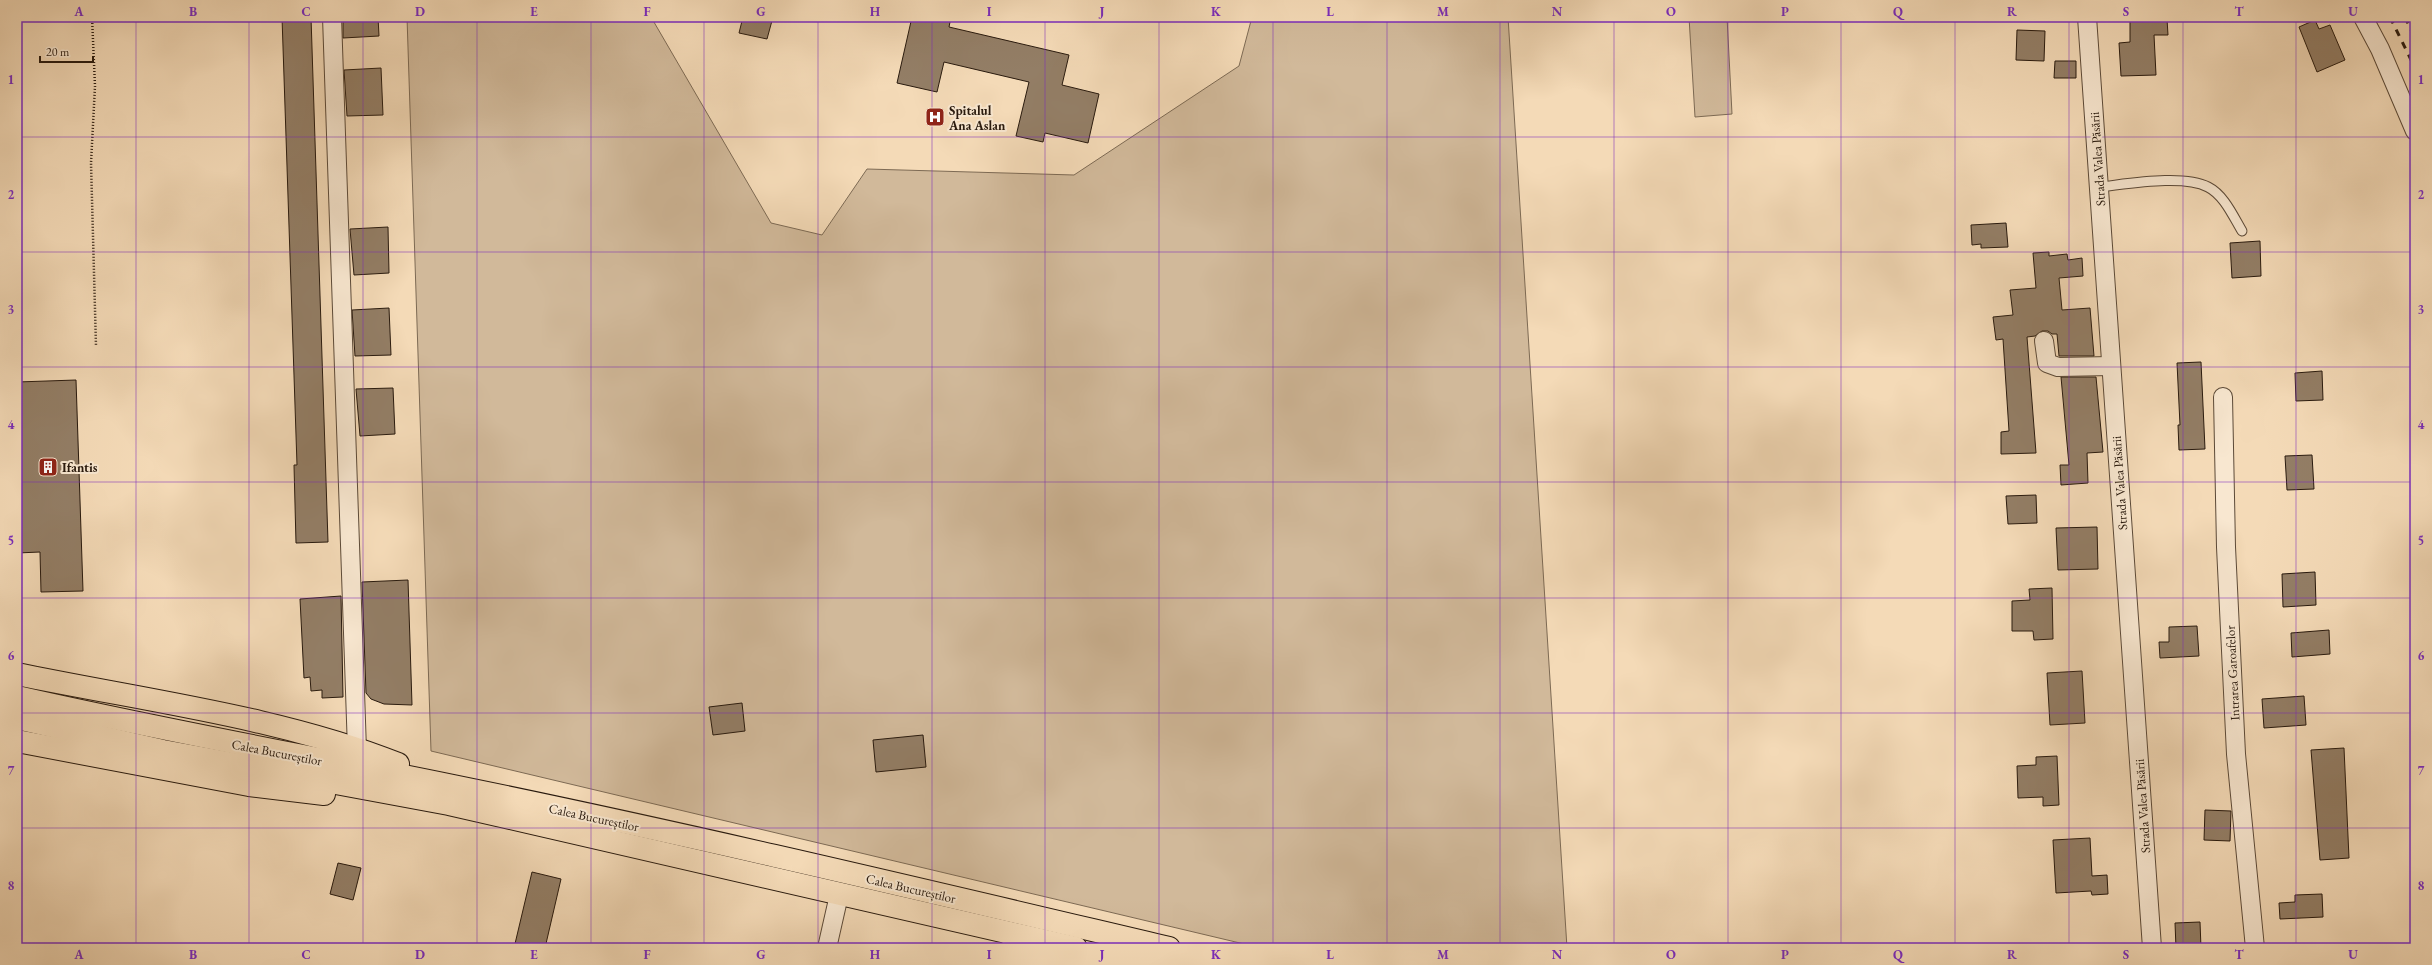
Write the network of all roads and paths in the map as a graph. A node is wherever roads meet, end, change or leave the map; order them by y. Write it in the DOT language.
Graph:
graph roads {
  1 [pos="92,17"];
  2 [pos="332,17"];
  3 [pos="2087,17"];
  4 [pos="2363,17"];
  5 [pos="2415,131"];
  6 [pos="2099,187"];
  7 [pos="2242,231"];
  8 [pos="2044,341"];
  9 [pos="96,346"];
  10 [pos="2111,366"];
  11 [pos="2223,397"];
  12 [pos="17,674"];
  13 [pos="17,697"];
  14 [pos="17,718"];
  15 [pos="17,741"];
  16 [pos="165,741"];
  17 [pos="357,750"];
  18 [pos="451,795"];
  19 [pos="839,895"];
  20 [pos="1007,941"];
  21 [pos="1041,944"];
  22 [pos="827,948"];
  23 [pos="1076,948"];
  24 [pos="1170,948"];
  25 [pos="2152,948"];
  26 [pos="2254,948"];
  1 -- 9 [label="path"];
  2 -- 17 [label="street"];
  3 -- 6 [label="street, Strada Valea Păsării"];
  4 -- 5 [label="street"];
  6 -- 7 [label="lane"];
  6 -- 10 [label="street, Strada Valea Păsării"];
  8 -- 10 [label="street"];
  10 -- 25 [label="street, Strada Valea Păsării"];
  11 -- 26 [label="street, Intrarea Garoafelor"];
  12 -- 17 [label="highway"];
  13 -- 16 [label="highway, Calea Bucureștilor"];
  14 -- 16 [label="highway, Calea Bucureștilor"];
  15 -- 18 [label="highway"];
  16 -- 18 [label="highway, Calea Bucureștilor"];
  17 -- 18 [label="highway"];
  18 -- 19 [label="highway, Calea Bucureștilor"];
  18 -- 24 [label="highway, Calea Bucureștilor"];
  19 -- 20 [label="highway, Calea Bucureștilor"];
  19 -- 22 [label="street"];
  20 -- 21 [label="highway, Calea Bucureștilor"];
  21 -- 23 [label="highway, Calea Bucureștilor"];
}
